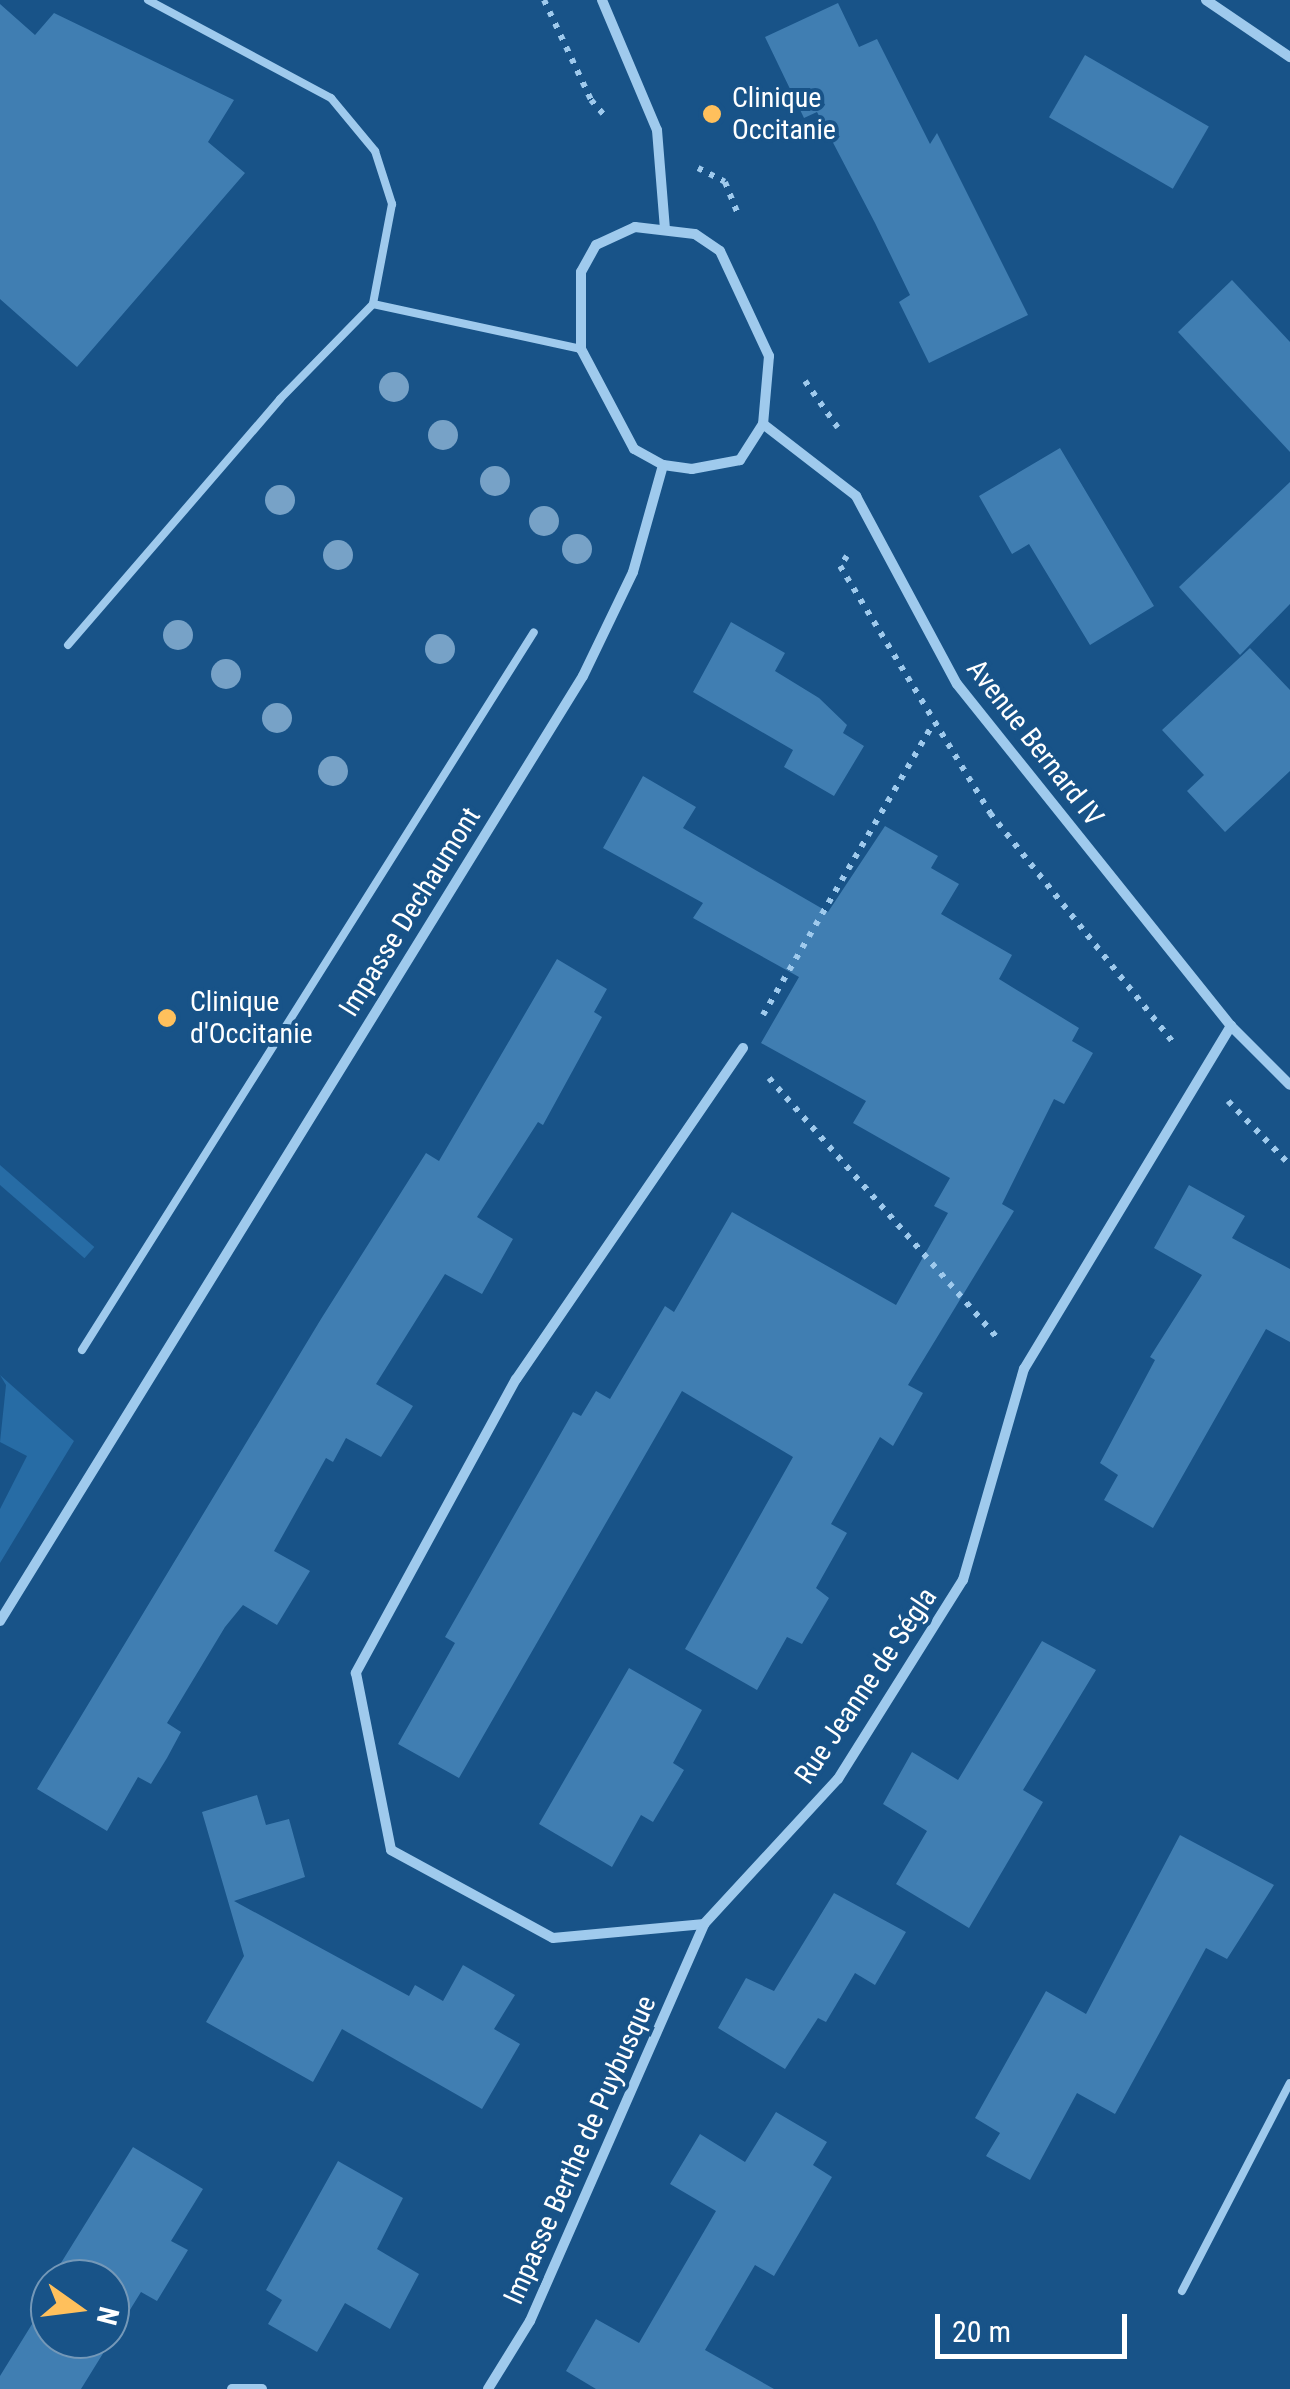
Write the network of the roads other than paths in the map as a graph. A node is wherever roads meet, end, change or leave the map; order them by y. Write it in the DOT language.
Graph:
graph roads {
  1 [pos="148,0"];
  2 [pos="602,0"];
  3 [pos="1206,0"];
  4 [pos="1290,58"];
  5 [pos="666,228"];
  6 [pos="373,304"];
  7 [pos="580,349"];
  8 [pos="763,424"];
  9 [pos="662,464"];
  10 [pos="534,632"];
  11 [pos="68,645"];
  12 [pos="1231,1026"];
  13 [pos="743,1048"];
  14 [pos="1290,1084"];
  15 [pos="82,1350"];
  16 [pos="0,1621"];
  17 [pos="704,1924"];
  18 [pos="1290,2083"];
  19 [pos="1182,2291"];
  20 [pos="232,2389"];
  21 [pos="262,2389"];
  22 [pos="488,2389"];
  1 -- 6 [label="lane"];
  2 -- 5 [label="street"];
  3 -- 4 [label="street"];
  5 -- 7 [label="street"];
  5 -- 8 [label="street"];
  6 -- 7 [label="lane"];
  6 -- 11 [label="lane"];
  7 -- 9 [label="street"];
  8 -- 9 [label="street"];
  8 -- 12 [label="street, Avenue Bernard IV"];
  9 -- 16 [label="street, Impasse Dechaumont"];
  10 -- 15 [label="lane"];
  12 -- 14 [label="street, Avenue Bernard IV"];
  12 -- 17 [label="street, Rue Jeanne de Ségla"];
  13 -- 17 [label="street"];
  17 -- 22 [label="street, Impasse Berthe de Puybusque"];
  18 -- 19 [label="lane"];
  20 -- 21 [label="street"];
}
